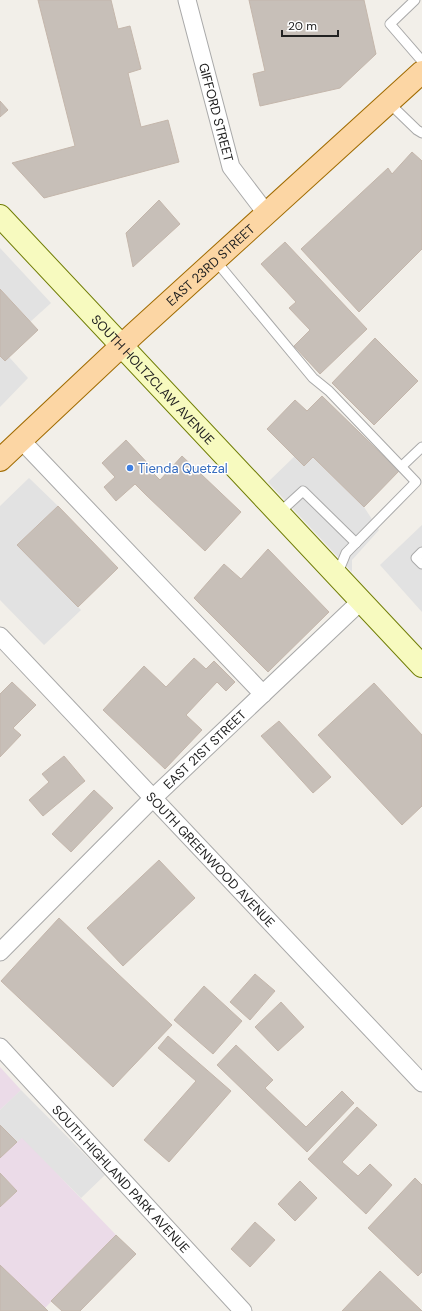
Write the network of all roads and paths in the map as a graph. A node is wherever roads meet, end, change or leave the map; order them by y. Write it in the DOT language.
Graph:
graph roads {
  1 [pos="187,0"];
  2 [pos="415,0"];
  3 [pos="422,61"];
  4 [pos="422,72"];
  5 [pos="388,102"];
  6 [pos="422,133"];
  7 [pos="266,213"];
  8 [pos="0,216"];
  9 [pos="215,260"];
  10 [pos="122,344"];
  11 [pos="21,440"];
  12 [pos="422,447"];
  13 [pos="0,460"];
  14 [pos="402,466"];
  15 [pos="279,513"];
  16 [pos="356,543"];
  17 [pos="422,552"];
  18 [pos="422,564"];
  19 [pos="337,576"];
  20 [pos="361,601"];
  21 [pos="0,636"];
  22 [pos="422,666"];
  23 [pos="263,694"];
  24 [pos="153,798"];
  25 [pos="0,952"];
  26 [pos="0,1047"];
  27 [pos="422,1083"];
  28 [pos="243,1311"];
  1 -- 7 [label="street, GIFFORD STREET"];
  2 -- 3 [label="lane"];
  4 -- 5 [label="main road, EAST 23RD STREET"];
  5 -- 6 [label="lane"];
  5 -- 7 [label="main road, EAST 23RD STREET"];
  7 -- 9 [label="main road, EAST 23RD STREET"];
  8 -- 10 [label="main road, SOUTH HOLTZCLAW AVENUE"];
  9 -- 10 [label="main road, EAST 23RD STREET"];
  9 -- 14 [label="lane"];
  10 -- 11 [label="main road, EAST 23RD STREET"];
  10 -- 15 [label="main road, SOUTH HOLTZCLAW AVENUE"];
  11 -- 13 [label="main road, EAST 23RD STREET"];
  11 -- 23 [label="street"];
  12 -- 14 [label="lane"];
  14 -- 16 [label="lane"];
  15 -- 16 [label="lane"];
  15 -- 19 [label="main road, SOUTH HOLTZCLAW AVENUE"];
  16 -- 19 [label="lane"];
  17 -- 18 [label="lane"];
  19 -- 20 [label="main road, SOUTH HOLTZCLAW AVENUE"];
  20 -- 22 [label="main road, SOUTH HOLTZCLAW AVENUE"];
  20 -- 23 [label="street, EAST 21ST STREET"];
  21 -- 24 [label="street, SOUTH GREENWOOD AVENUE"];
  23 -- 24 [label="street, EAST 21ST STREET"];
  24 -- 25 [label="street, EAST 21ST STREET"];
  24 -- 27 [label="street, SOUTH GREENWOOD AVENUE"];
  26 -- 28 [label="street, SOUTH HIGHLAND PARK AVENUE"];
}
